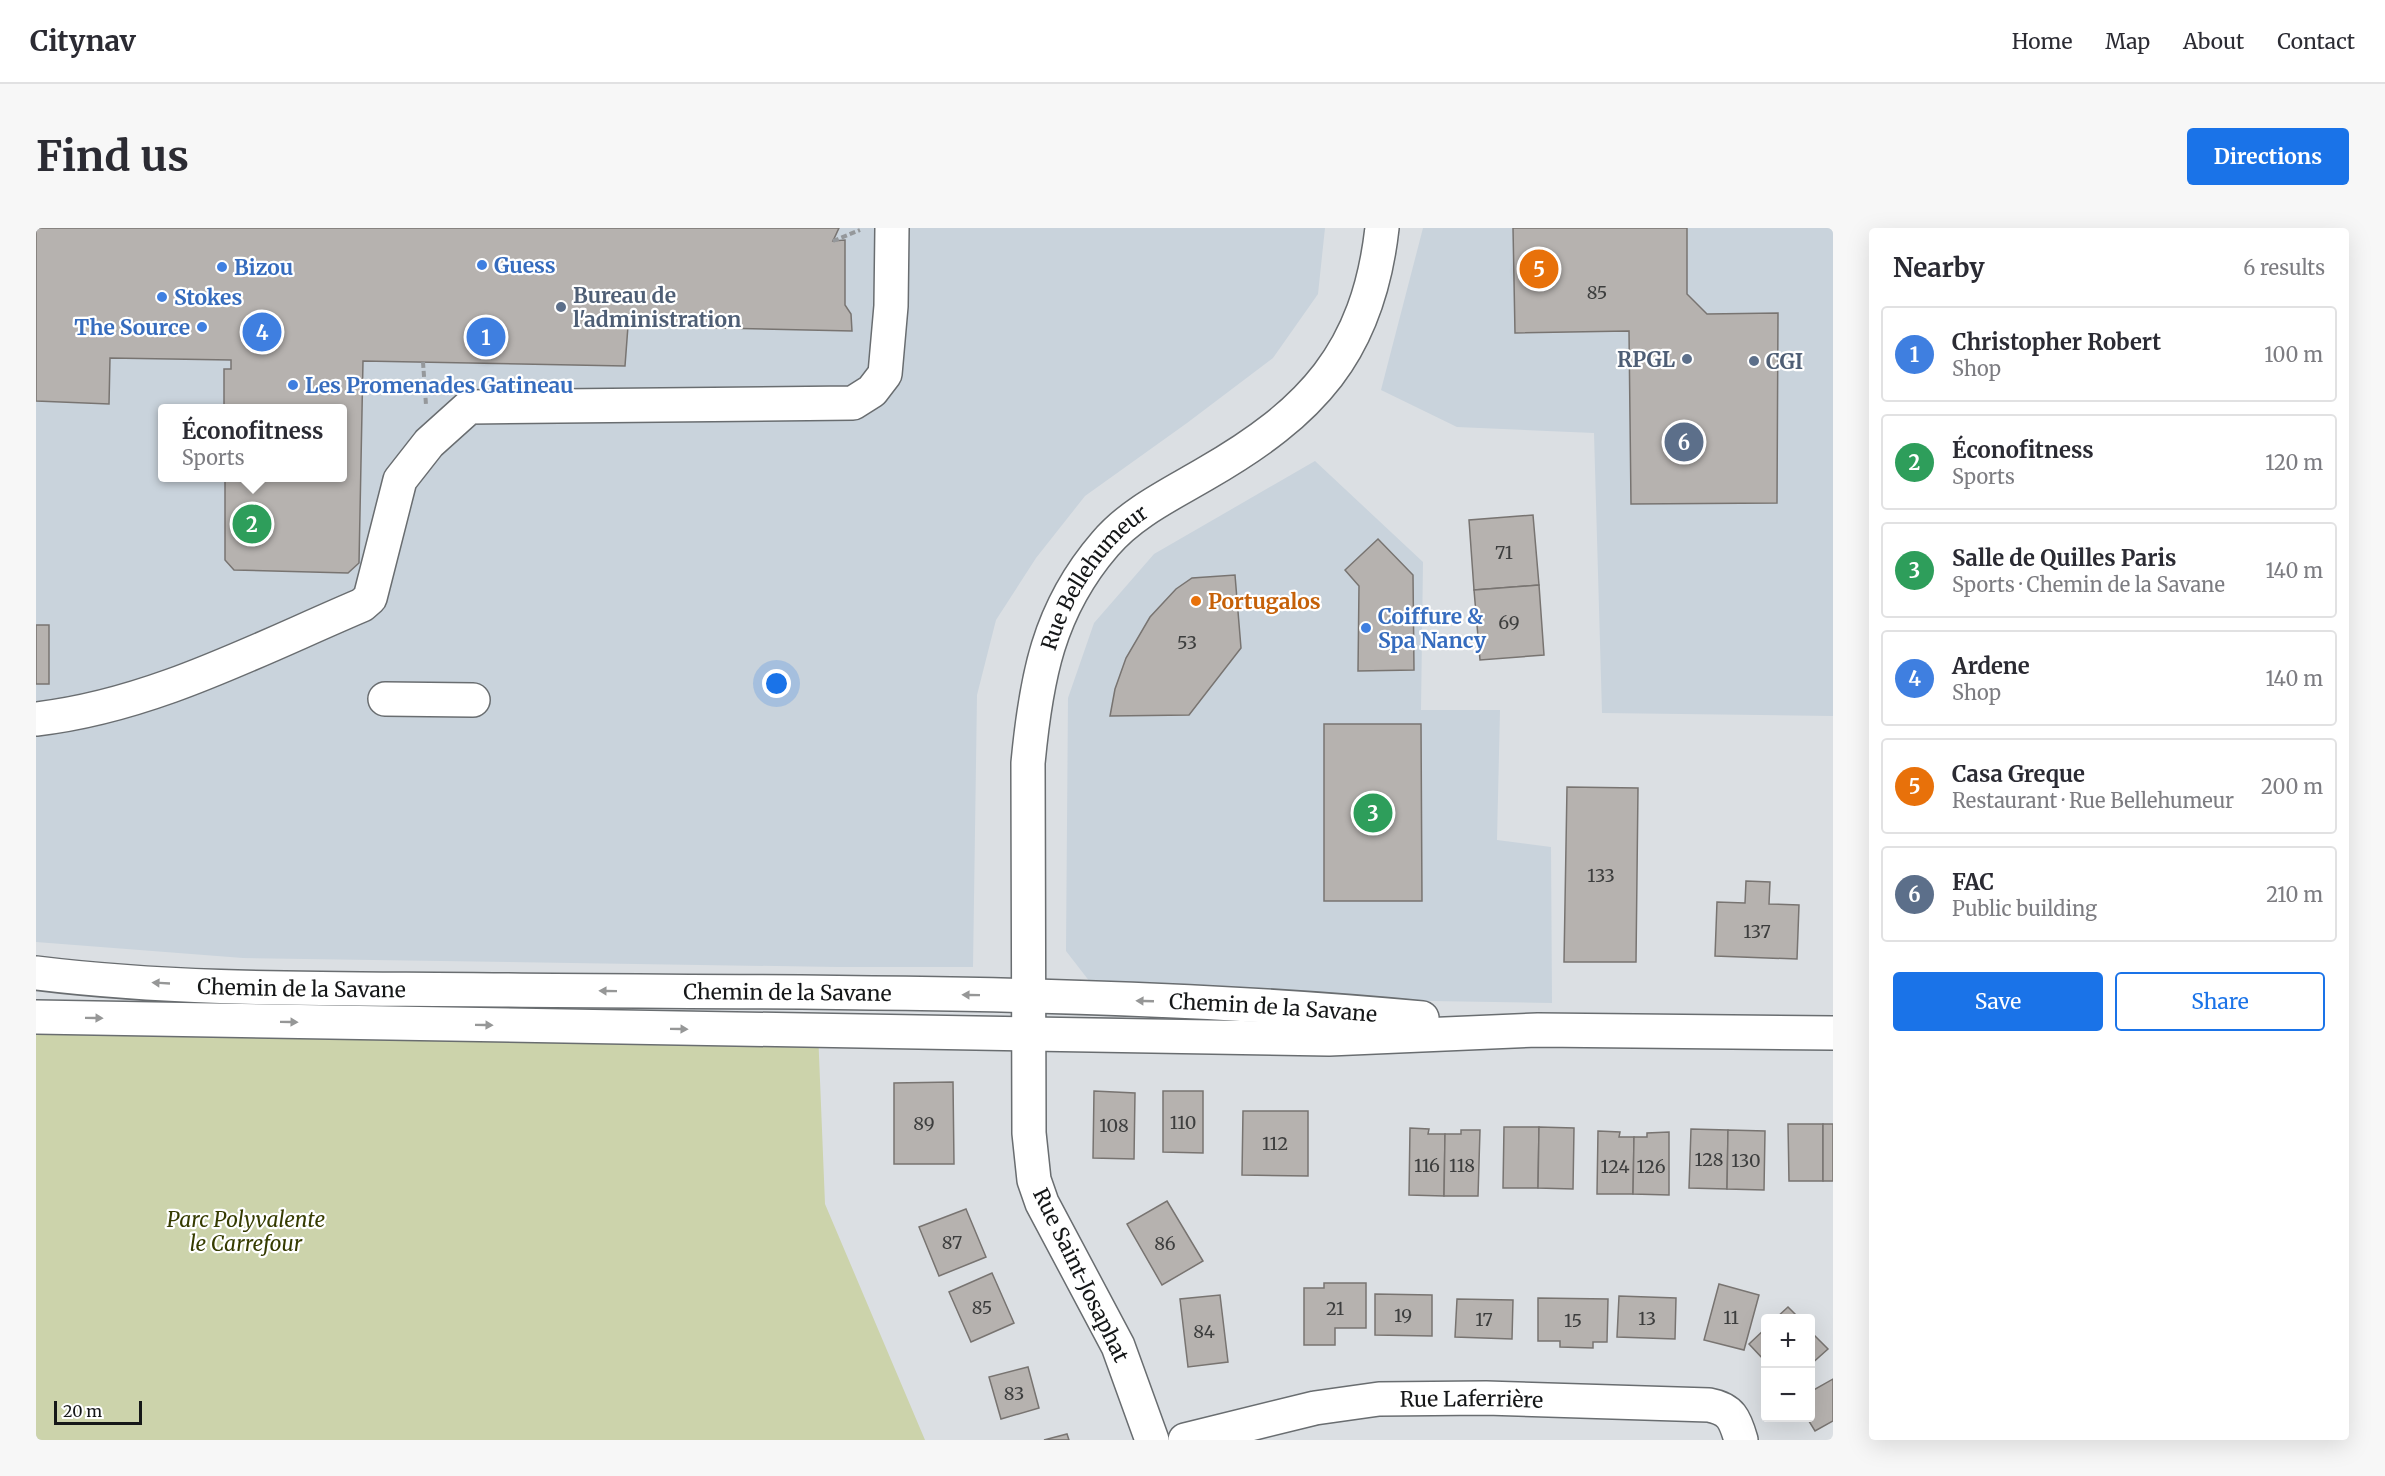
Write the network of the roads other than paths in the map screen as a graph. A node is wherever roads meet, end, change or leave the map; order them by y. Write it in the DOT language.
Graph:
graph roads {
  1 [pos="892,228"];
  2 [pos="1364,228"];
  3 [pos="1382,228"];
  4 [pos="385,699"];
  5 [pos="473,700"];
  6 [pos="36,720"];
  7 [pos="36,973"];
  8 [pos="1029,996"];
  9 [pos="36,1017"];
  10 [pos="1538,1030"];
  11 [pos="1833,1033"];
  12 [pos="1030,1035"];
  13 [pos="1152,1440"];
  14 [pos="1185,1440"];
  15 [pos="1741,1440"];
  1 -- 6 [label="street"];
  2 -- 3 [label="street"];
  3 -- 8 [label="street, Rue Bellehumeur"];
  4 -- 5 [label="street"];
  8 -- 7 [label="street, Chemin de la Savane, one-way"];
  10 -- 8 [label="street, Chemin de la Savane, one-way"];
  8 -- 12 [label="street, Rue Bellehumeur"];
  9 -- 12 [label="street, Chemin de la Savane, one-way"];
  10 -- 11 [label="street, Chemin de la Savane"];
  10 -- 12 [label="street, Chemin de la Savane"];
  12 -- 13 [label="street, Rue Saint-Josaphat"];
  14 -- 15 [label="street, Rue Laferrière"];
}
